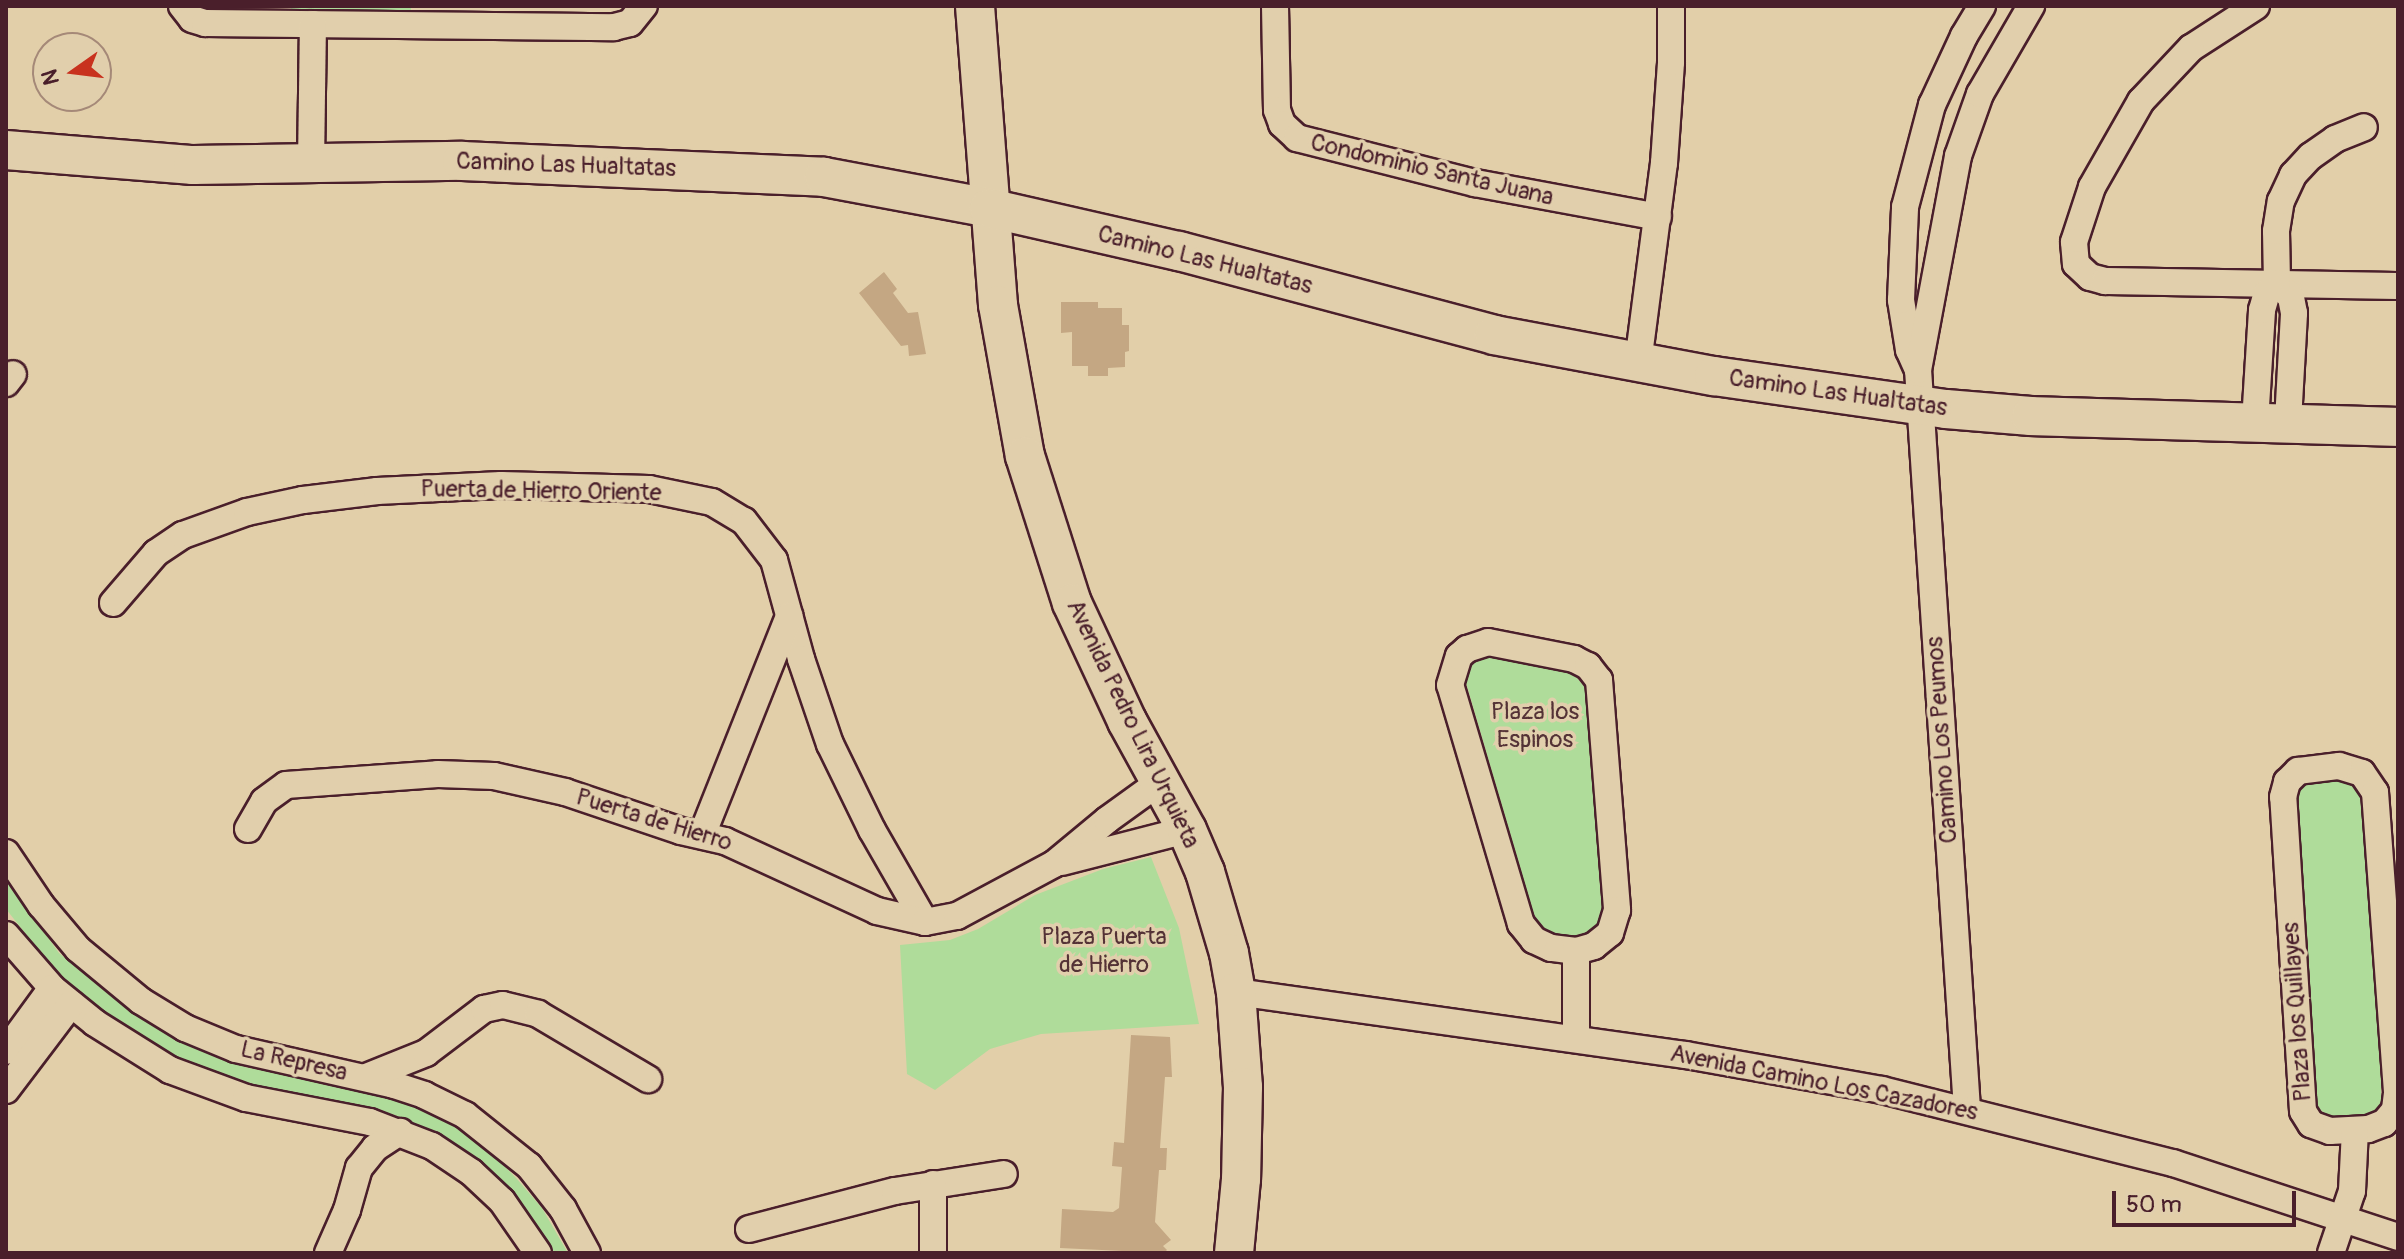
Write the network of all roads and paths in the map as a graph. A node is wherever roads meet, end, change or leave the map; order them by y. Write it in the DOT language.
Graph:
graph roads {
  1 [pos="182,6"];
  2 [pos="644,6"];
  3 [pos="975,6"];
  4 [pos="1275,6"];
  5 [pos="1671,6"];
  6 [pos="1982,6"];
  7 [pos="2031,6"];
  8 [pos="2256,6"];
  9 [pos="313,24"];
  10 [pos="2364,127"];
  11 [pos="6,150"];
  12 [pos="311,165"];
  13 [pos="989,208"];
  14 [pos="1658,217"];
  15 [pos="2277,283"];
  16 [pos="2398,286"];
  17 [pos="1638,363"];
  18 [pos="1919,387"];
  19 [pos="2272,421"];
  20 [pos="2398,427"];
  21 [pos="113,603"];
  22 [pos="789,616"];
  23 [pos="1161,781"];
  24 [pos="248,829"];
  25 [pos="1187,830"];
  26 [pos="702,835"];
  27 [pos="6,853"];
  28 [pos="1054,864"];
  29 [pos="925,922"];
  30 [pos="6,935"];
  31 [pos="1576,951"];
  32 [pos="1236,992"];
  33 [pos="62,996"];
  34 [pos="1576,1039"];
  35 [pos="6,1051"];
  36 [pos="426,1053"];
  37 [pos="366,1077"];
  38 [pos="648,1079"];
  39 [pos="6,1090"];
  40 [pos="447,1106"];
  41 [pos="1967,1109"];
  42 [pos="339,1116"];
  43 [pos="2355,1130"];
  44 [pos="400,1132"];
  45 [pos="359,1168"];
  46 [pos="1004,1174"];
  47 [pos="933,1184"];
  48 [pos="2343,1218"];
  49 [pos="749,1229"];
  50 [pos="2398,1237"];
  51 [pos="328,1253"];
  52 [pos="538,1253"];
  53 [pos="587,1253"];
  54 [pos="933,1253"];
  55 [pos="1234,1253"];
  56 [pos="2331,1253"];
  1 -- 9 [label="street"];
  2 -- 9 [label="street"];
  3 -- 13 [label="street, Avenida Pedro Lira Urquieta"];
  4 -- 14 [label="street, Condominio Santa Juana"];
  5 -- 14 [label="street"];
  6 -- 18 [label="street, Camino Los Peumos"];
  7 -- 18 [label="street, Camino Los Peumos"];
  8 -- 15 [label="street"];
  9 -- 12 [label="street"];
  10 -- 15 [label="street"];
  11 -- 12 [label="street, Camino Las Hualtatas"];
  12 -- 13 [label="street, Camino Las Hualtatas"];
  13 -- 17 [label="street, Camino Las Hualtatas"];
  13 -- 23 [label="street, Avenida Pedro Lira Urquieta"];
  14 -- 17 [label="street"];
  15 -- 16 [label="street"];
  15 -- 19 [label="street"];
  17 -- 18 [label="street, Camino Las Hualtatas"];
  18 -- 19 [label="street, Camino Las Hualtatas"];
  18 -- 41 [label="street, Camino Los Peumos"];
  19 -- 20 [label="street, Camino Las Hualtatas"];
  21 -- 22 [label="street, Puerta de Hierro Oriente"];
  22 -- 26 [label="street"];
  22 -- 29 [label="street, Puerta de Hierro Oriente"];
  23 -- 25 [label="street, Avenida Pedro Lira Urquieta"];
  23 -- 28 [label="street, Puerta de Hierro"];
  24 -- 26 [label="street, Puerta de Hierro"];
  25 -- 28 [label="street, Puerta de Hierro"];
  25 -- 32 [label="street, Avenida Pedro Lira Urquieta"];
  26 -- 29 [label="street, Puerta de Hierro"];
  27 -- 37 [label="street, La Represa"];
  28 -- 29 [label="street, Puerta de Hierro"];
  30 -- 33 [label="street, La Represa"];
  31 -- 31 [label="street"];
  31 -- 34 [label="street"];
  32 -- 34 [label="street, Avenida Camino Los Cazadores"];
  32 -- 55 [label="street, Avenida Pedro Lira Urquieta"];
  33 -- 35 [label="street"];
  33 -- 39 [label="street"];
  33 -- 42 [label="street, La Represa"];
  34 -- 41 [label="street, Avenida Camino Los Cazadores"];
  36 -- 37 [label="street"];
  36 -- 38 [label="street"];
  36 -- 40 [label="street"];
  37 -- 40 [label="street, La Represa"];
  40 -- 53 [label="street, La Represa"];
  41 -- 48 [label="street, Avenida Camino Los Cazadores"];
  42 -- 44 [label="street, La Represa"];
  42 -- 45 [label="street, La Represa"];
  43 -- 43 [label="street, Plaza los Quillayes"];
  43 -- 48 [label="street"];
  44 -- 45 [label="street"];
  44 -- 52 [label="street, La Represa"];
  45 -- 51 [label="street"];
  46 -- 47 [label="street"];
  47 -- 49 [label="street"];
  47 -- 54 [label="street"];
  48 -- 50 [label="street, Avenida Camino Los Cazadores"];
  48 -- 56 [label="street"];
}
